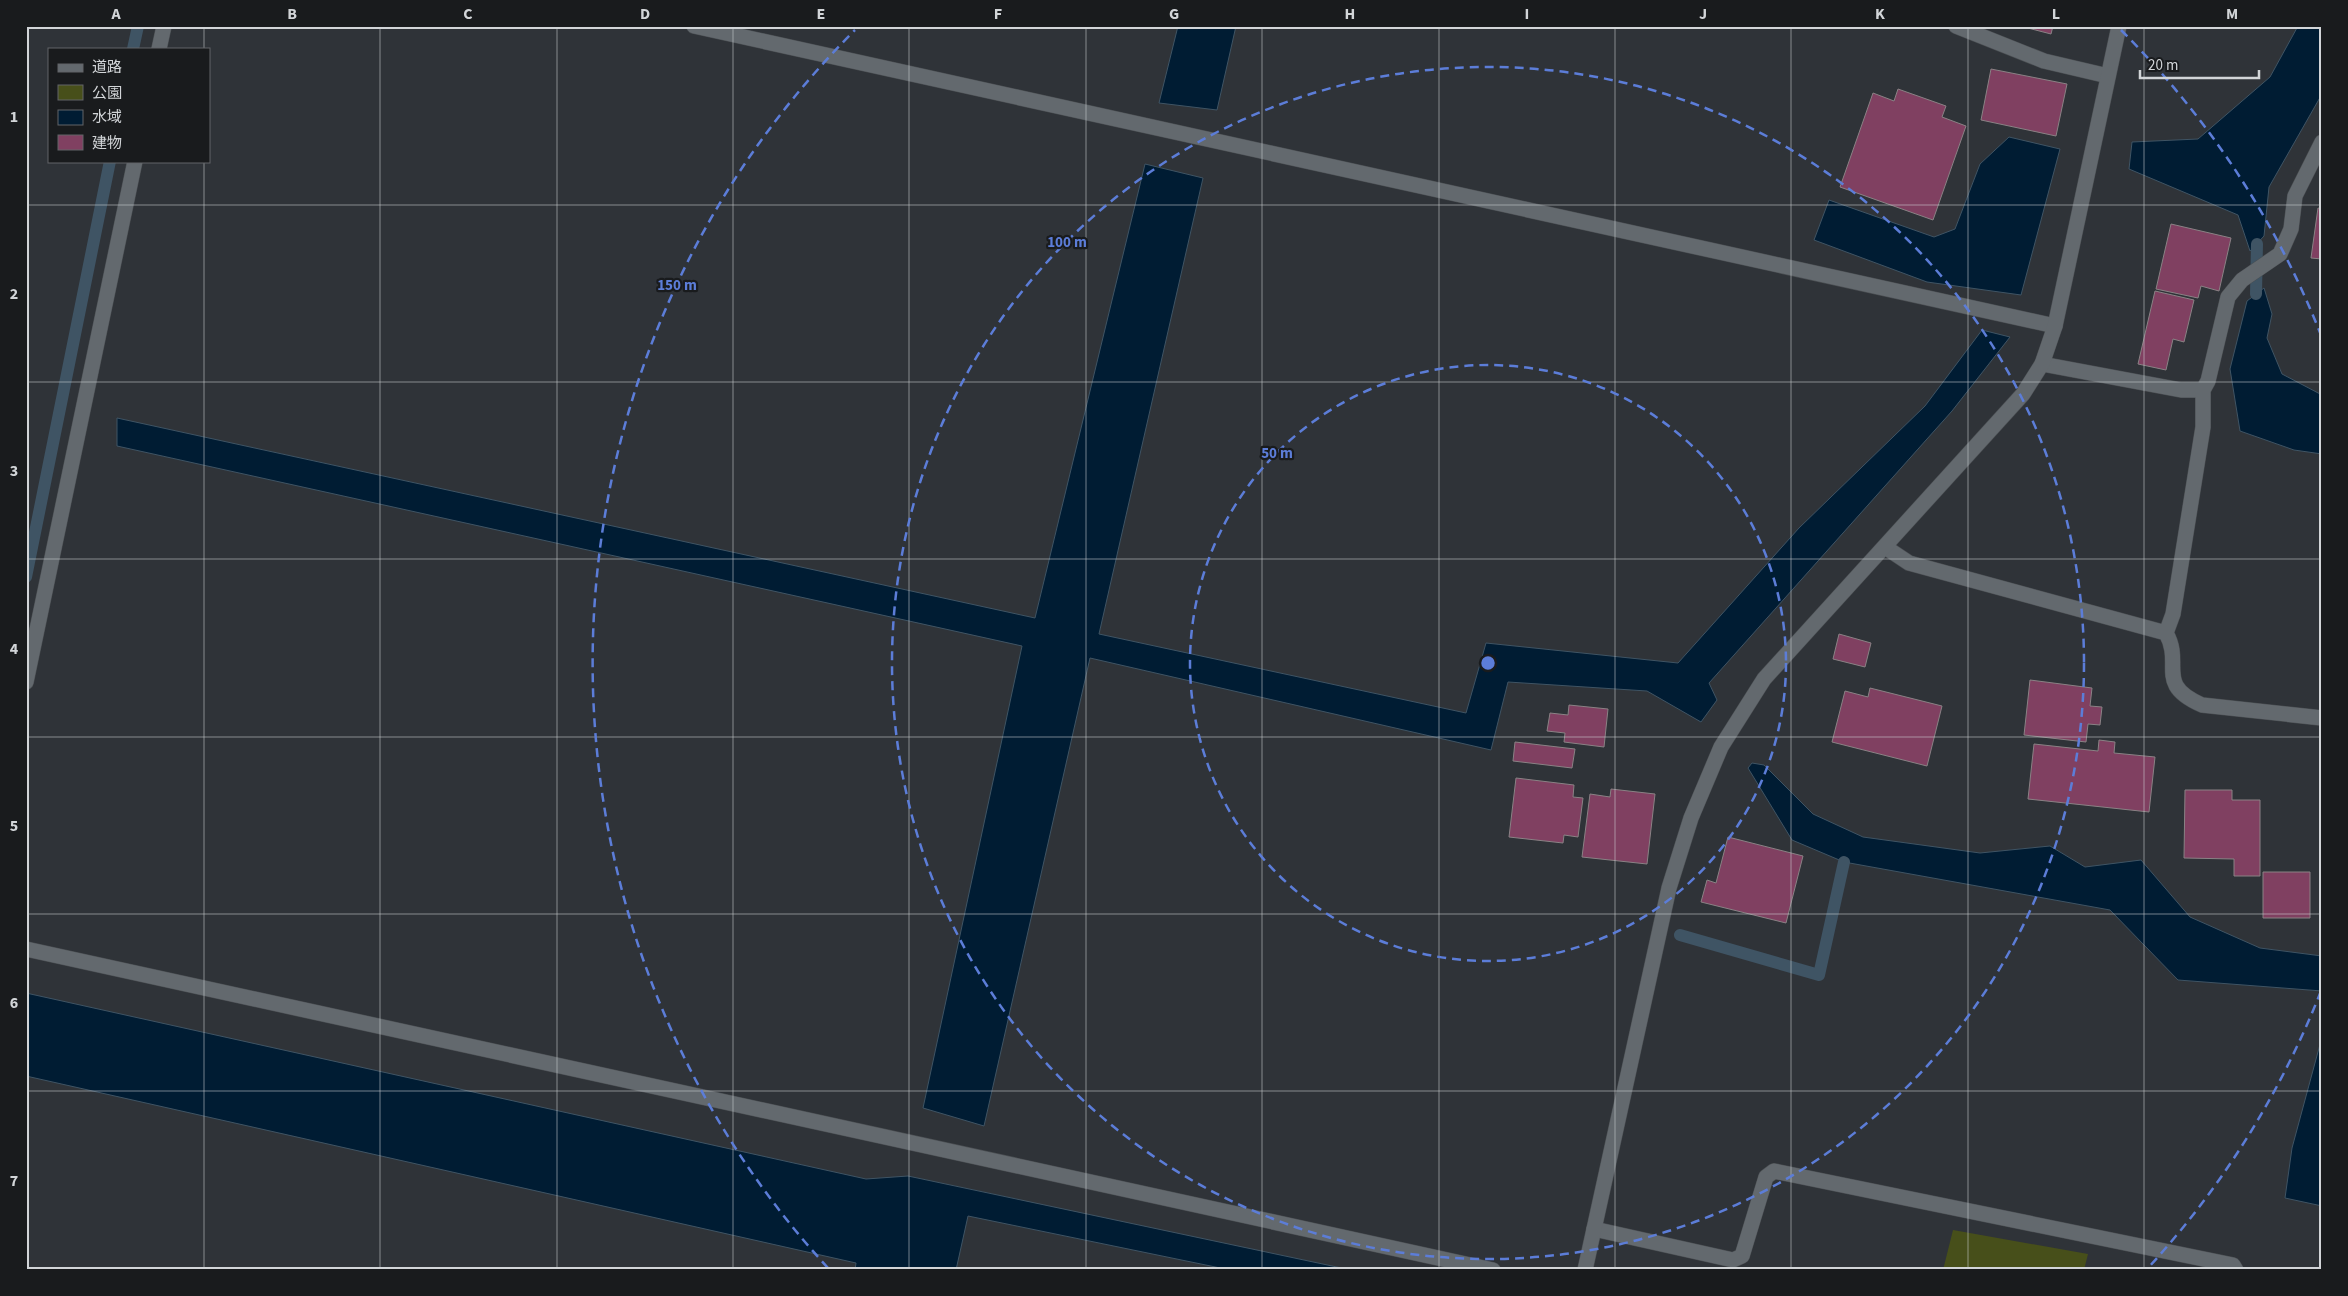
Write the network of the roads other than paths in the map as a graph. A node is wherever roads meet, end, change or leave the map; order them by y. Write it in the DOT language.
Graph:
graph roads {
  1 [pos="164,26"];
  2 [pos="694,26"];
  3 [pos="1956,26"];
  4 [pos="2119,26"];
  5 [pos="159,48"];
  6 [pos="2108,76"];
  7 [pos="2322,142"];
  8 [pos="135,162"];
  9 [pos="2315,170"];
  10 [pos="2055,326"];
  11 [pos="2042,364"];
  12 [pos="2203,390"];
  13 [pos="1885,548"];
  14 [pos="2166,633"];
  15 [pos="26,682"];
  16 [pos="2322,718"];
  17 [pos="26,949"];
  18 [pos="1594,1228"];
  19 [pos="1493,1270"];
  20 [pos="1586,1270"];
  21 [pos="2236,1270"];
  1 -- 5 [label="street"];
  2 -- 10 [label="street"];
  3 -- 6 [label="street"];
  4 -- 6 [label="street"];
  6 -- 10 [label="street"];
  7 -- 9 [label="street"];
  8 -- 15 [label="street"];
  9 -- 12 [label="street"];
  10 -- 11 [label="street"];
  11 -- 12 [label="street"];
  11 -- 13 [label="street"];
  12 -- 14 [label="street"];
  13 -- 14 [label="street"];
  13 -- 18 [label="street"];
  14 -- 16 [label="street"];
  17 -- 19 [label="street"];
  18 -- 20 [label="street"];
  18 -- 21 [label="street"];
}
